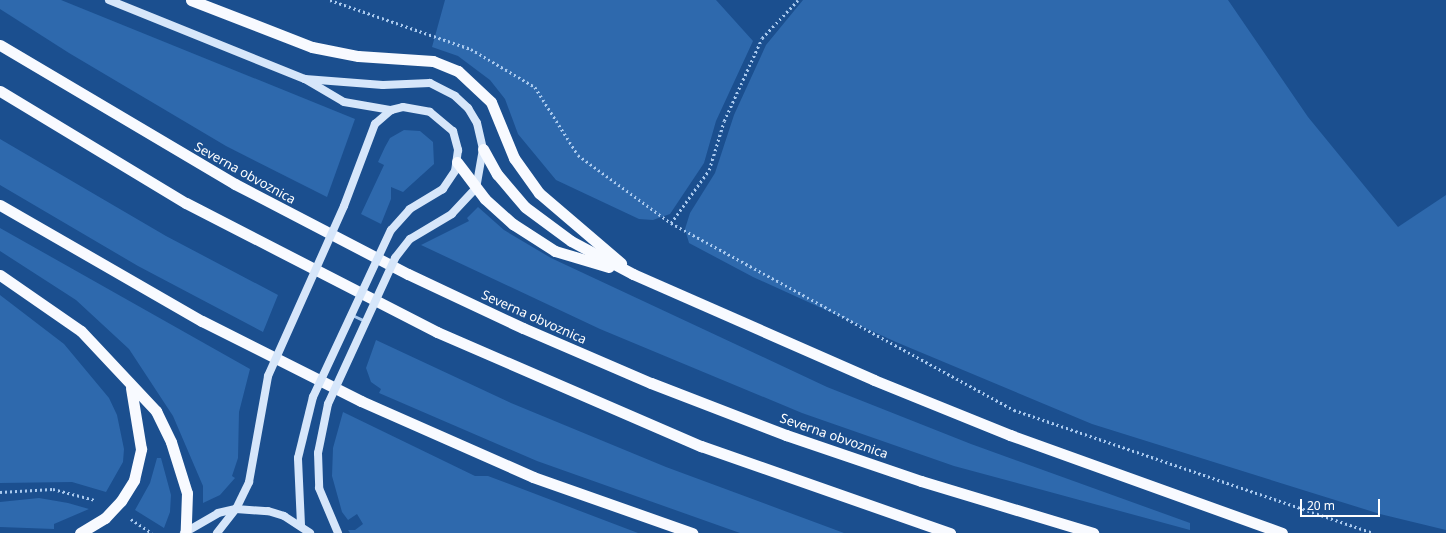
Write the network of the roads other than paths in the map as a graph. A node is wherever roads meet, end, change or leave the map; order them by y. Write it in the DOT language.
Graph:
graph roads {
  1 [pos="109,0"];
  2 [pos="191,0"];
  3 [pos="0,45"];
  4 [pos="305,79"];
  5 [pos="0,91"];
  6 [pos="391,110"];
  7 [pos="483,149"];
  8 [pos="457,162"];
  9 [pos="476,188"];
  10 [pos="0,205"];
  11 [pos="633,274"];
  12 [pos="0,275"];
  13 [pos="351,314"];
  14 [pos="365,321"];
  15 [pos="131,388"];
  16 [pos="236,509"];
  17 [pos="301,525"];
  18 [pos="185,532"];
  19 [pos="80,533"];
  20 [pos="217,533"];
  21 [pos="310,533"];
  22 [pos="338,533"];
  23 [pos="692,533"];
  24 [pos="950,533"];
  25 [pos="1093,533"];
  26 [pos="1282,533"];
  1 -- 4 [label="main road"];
  2 -- 11 [label="highway"];
  3 -- 25 [label="highway, Severna obvoznica"];
  4 -- 6 [label="main road"];
  4 -- 7 [label="main road"];
  5 -- 24 [label="highway"];
  6 -- 8 [label="main road"];
  6 -- 16 [label="main road, bridge"];
  7 -- 9 [label="main road"];
  7 -- 11 [label="highway"];
  8 -- 9 [label="highway"];
  8 -- 13 [label="main road, bridge"];
  9 -- 11 [label="highway"];
  9 -- 14 [label="main road, bridge"];
  10 -- 23 [label="highway"];
  11 -- 26 [label="highway"];
  12 -- 15 [label="highway"];
  13 -- 14 [label="lane"];
  13 -- 17 [label="main road, bridge"];
  14 -- 22 [label="main road, bridge"];
  15 -- 18 [label="highway"];
  15 -- 19 [label="highway, bridge"];
  16 -- 17 [label="main road"];
  16 -- 18 [label="main road"];
  16 -- 20 [label="main road"];
  17 -- 21 [label="main road"];
}
